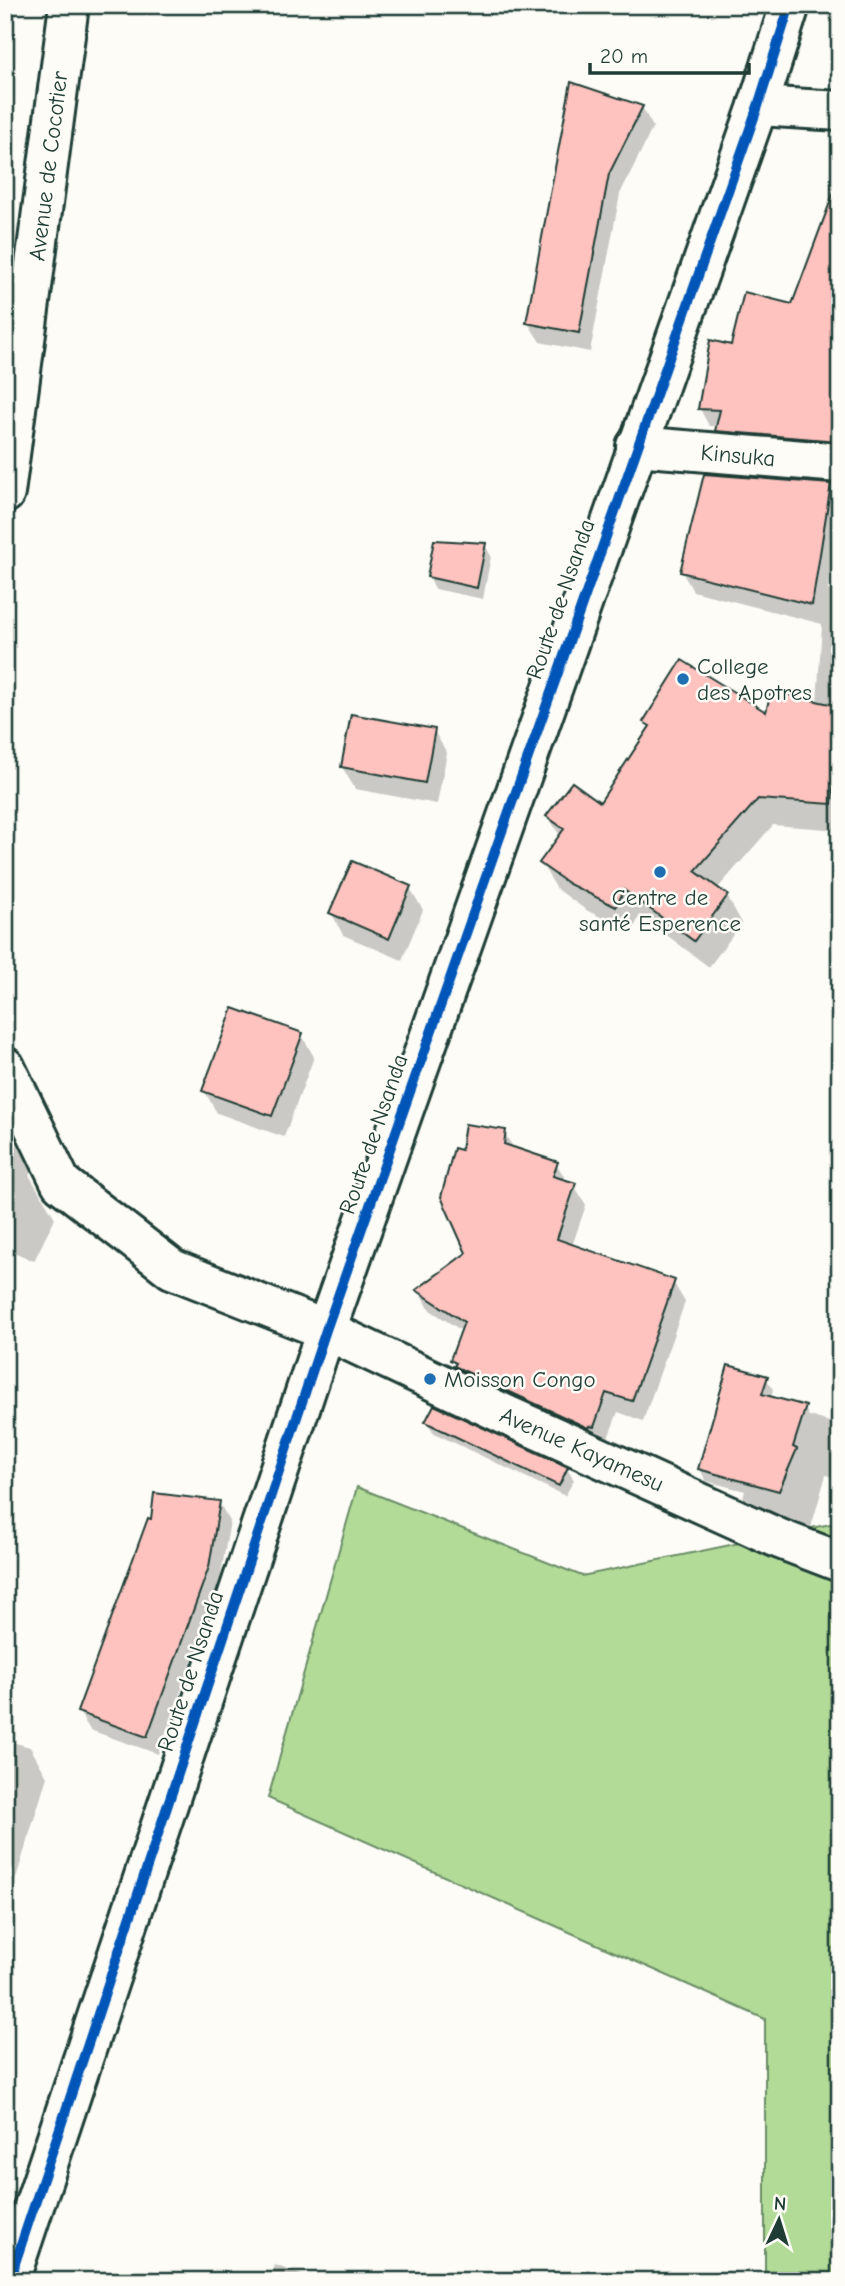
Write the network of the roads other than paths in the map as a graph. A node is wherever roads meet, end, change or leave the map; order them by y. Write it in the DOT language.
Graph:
graph roads {
  1 [pos="69,5"];
  2 [pos="790,5"];
  3 [pos="758,106"];
  4 [pos="840,111"];
  5 [pos="636,446"];
  6 [pos="840,463"];
  7 [pos="5,493"];
  8 [pos="5,1067"];
  9 [pos="326,1330"];
  10 [pos="840,1562"];
  11 [pos="9,2281"];
  1 -- 7 [label="street, Avenue de Cocotier"];
  2 -- 3 [label="street, Route de Nsanda"];
  3 -- 4 [label="street"];
  3 -- 5 [label="street, Route de Nsanda"];
  5 -- 6 [label="street, Kinsuka"];
  5 -- 9 [label="street, Route de Nsanda"];
  8 -- 9 [label="street"];
  9 -- 10 [label="street, Avenue Kayamesu"];
  9 -- 11 [label="street, Route de Nsanda"];
}
